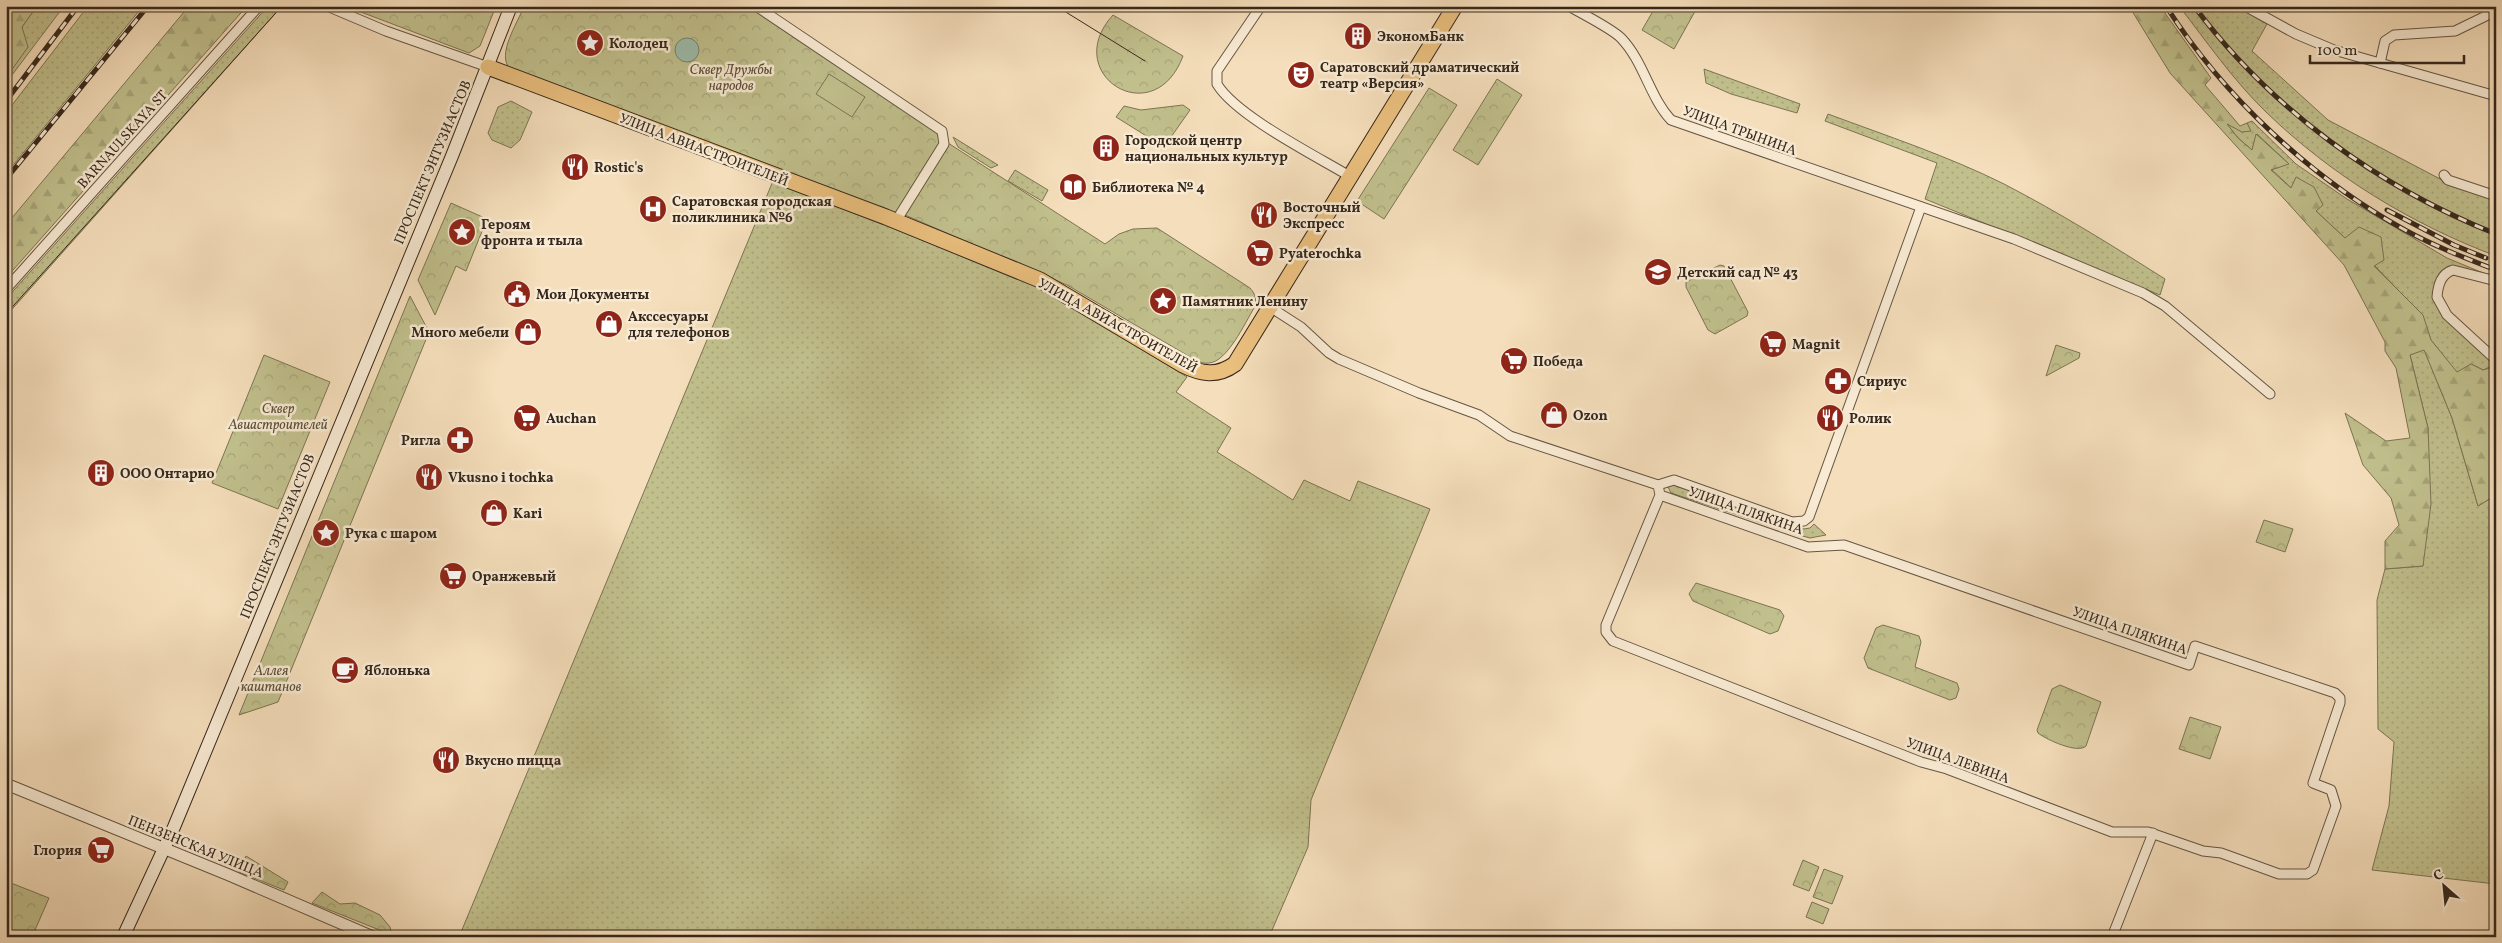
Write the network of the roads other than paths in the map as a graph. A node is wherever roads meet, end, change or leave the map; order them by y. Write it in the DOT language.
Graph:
graph roads {
  1 [pos="259,6"];
  2 [pos="328,6"];
  3 [pos="511,6"];
  4 [pos="756,6"];
  5 [pos="1261,6"];
  6 [pos="1455,6"];
  7 [pos="1569,6"];
  8 [pos="2245,6"];
  9 [pos="2496,11"];
  10 [pos="2380,63"];
  11 [pos="488,67"];
  12 [pos="2496,96"];
  13 [pos="2444,175"];
  14 [pos="1351,177"];
  15 [pos="2496,196"];
  16 [pos="1922,207"];
  17 [pos="896,221"];
  18 [pos="2496,281"];
  19 [pos="6,289"];
  20 [pos="1270,307"];
  21 [pos="2496,360"];
  22 [pos="2270,394"];
  23 [pos="1658,485"];
  24 [pos="1660,495"];
  25 [pos="6,784"];
  26 [pos="2153,833"];
  27 [pos="164,849"];
  28 [pos="2310,873"];
  29 [pos="124,937"];
  30 [pos="373,937"];
  31 [pos="2112,937"];
  1 -- 19 [label="street, BARNAULSKAYA ST"];
  2 -- 11 [label="street, УЛИЦА АВИАСТРОИТЕЛЕЙ"];
  3 -- 11 [label="main road, ПРОСПЕКТ ЭНТУЗИАСТОВ"];
  4 -- 17 [label="street"];
  5 -- 14 [label="street"];
  6 -- 14 [label="main road"];
  7 -- 16 [label="street, УЛИЦА ТРЫНИНА"];
  8 -- 10 [label="street"];
  9 -- 10 [label="street"];
  10 -- 12 [label="street"];
  11 -- 17 [label="main road, УЛИЦА АВИАСТРОИТЕЛЕЙ"];
  11 -- 27 [label="main road, ПРОСПЕКТ ЭНТУЗИАСТОВ"];
  13 -- 15 [label="street"];
  14 -- 20 [label="main road"];
  16 -- 22 [label="street, УЛИЦА ТРЫНИНА"];
  16 -- 23 [label="street"];
  17 -- 20 [label="main road, УЛИЦА АВИАСТРОИТЕЛЕЙ"];
  18 -- 21 [label="street"];
  20 -- 23 [label="street"];
  23 -- 24 [label="street"];
  24 -- 26 [label="street, УЛИЦА ЛЕВИНА"];
  24 -- 28 [label="street, УЛИЦА ПЛЯКИНА"];
  25 -- 27 [label="street, ПЕНЗЕНСКАЯ УЛИЦА"];
  26 -- 28 [label="street, УЛИЦА ЛЕВИНА"];
  26 -- 31 [label="street"];
  27 -- 29 [label="main road, ПРОСПЕКТ ЭНТУЗИАСТОВ"];
  27 -- 30 [label="street, ПЕНЗЕНСКАЯ УЛИЦА"];
}
